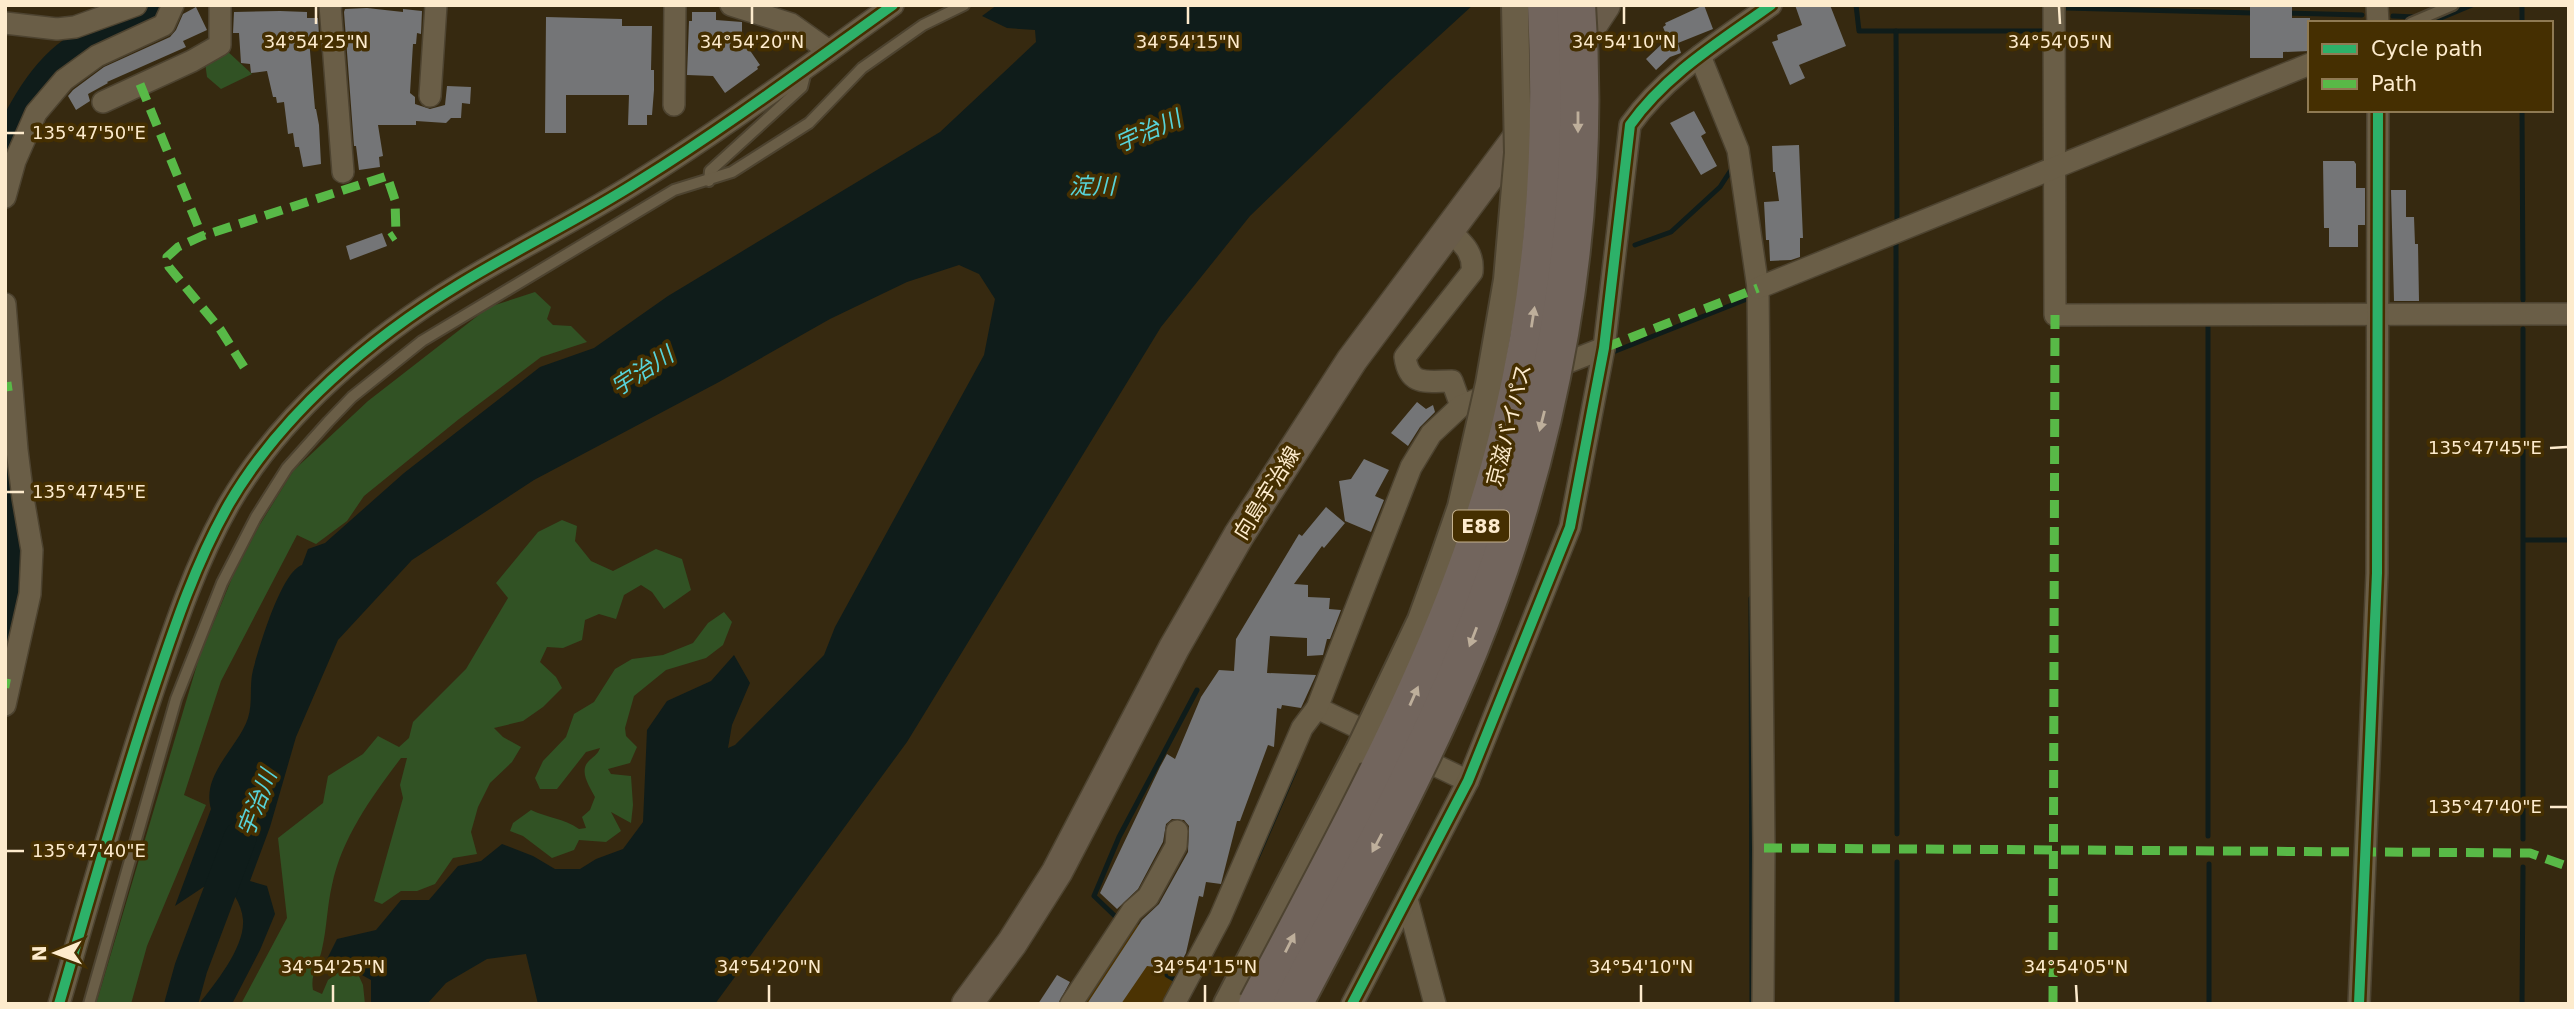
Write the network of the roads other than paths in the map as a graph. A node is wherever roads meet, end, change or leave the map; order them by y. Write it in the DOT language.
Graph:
graph roads {
  1 [pos="136,5"];
  2 [pos="173,5"];
  3 [pos="220,5"];
  4 [pos="330,5"];
  5 [pos="436,5"];
  6 [pos="675,5"];
  7 [pos="731,5"];
  8 [pos="893,5"];
  9 [pos="964,5"];
  10 [pos="1515,5"];
  11 [pos="1547,5"];
  12 [pos="1576,5"];
  13 [pos="1605,5"];
  14 [pos="1771,5"];
  15 [pos="2054,5"];
  16 [pos="2453,5"];
  17 [pos="2416,21"];
  18 [pos="5,23"];
  19 [pos="829,51"];
  20 [pos="1700,56"];
  21 [pos="2308,65"];
  22 [pos="807,66"];
  23 [pos="430,96"];
  24 [pos="103,102"];
  25 [pos="674,105"];
  26 [pos="2378,112"];
  27 [pos="2054,170"];
  28 [pos="343,172"];
  29 [pos="709,180"];
  30 [pos="5,197"];
  31 [pos="1450,231"];
  32 [pos="1758,288"];
  33 [pos="5,304"];
  34 [pos="2569,314"];
  35 [pos="2379,316"];
  36 [pos="1604,348"];
  37 [pos="1461,406"];
  38 [pos="5,705"];
  39 [pos="1317,708"];
  40 [pos="1468,781"];
  41 [pos="1177,831"];
  42 [pos="1407,899"];
  43 [pos="1182,990"];
  44 [pos="58,1004"];
  45 [pos="89,1004"];
  46 [pos="967,1004"];
  47 [pos="1070,1004"];
  48 [pos="1227,1004"];
  49 [pos="1258,1004"];
  50 [pos="1293,1004"];
  51 [pos="1352,1004"];
  52 [pos="1435,1004"];
  53 [pos="1763,1004"];
  54 [pos="2359,1004"];
  1 -- 18 [label="street"];
  2 -- 30 [label="street"];
  3 -- 24 [label="street"];
  4 -- 28 [label="street"];
  5 -- 23 [label="street"];
  6 -- 25 [label="street"];
  7 -- 19 [label="street"];
  8 -- 19 [label="street"];
  9 -- 29 [label="lane"];
  10 -- 48 [label="street, bridge"];
  49 -- 11 [label="highway, 京滋バイパス / E88, one-way, bridge"];
  12 -- 50 [label="highway, 京滋バイパス / E88, one-way, bridge"];
  13 -- 31 [label="main road, 向島宇治線"];
  14 -- 20 [label="street"];
  15 -- 27 [label="street"];
  16 -- 17 [label="lane"];
  19 -- 22 [label="street"];
  20 -- 32 [label="street"];
  20 -- 36 [label="street"];
  21 -- 27 [label="street"];
  22 -- 29 [label="lane"];
  22 -- 44 [label="street"];
  26 -- 35 [label="street"];
  27 -- 32 [label="street"];
  27 -- 35 [label="street"];
  29 -- 45 [label="lane"];
  31 -- 37 [label="street"];
  31 -- 46 [label="main road, 向島宇治線"];
  32 -- 53 [label="street"];
  33 -- 38 [label="street"];
  34 -- 35 [label="street"];
  35 -- 54 [label="street"];
  36 -- 37 [label="street"];
  36 -- 40 [label="street"];
  37 -- 39 [label="street"];
  39 -- 40 [label="street"];
  39 -- 43 [label="street"];
  40 -- 42 [label="street"];
  41 -- 47 [label="street"];
  42 -- 51 [label="street"];
  42 -- 52 [label="street"];
}
